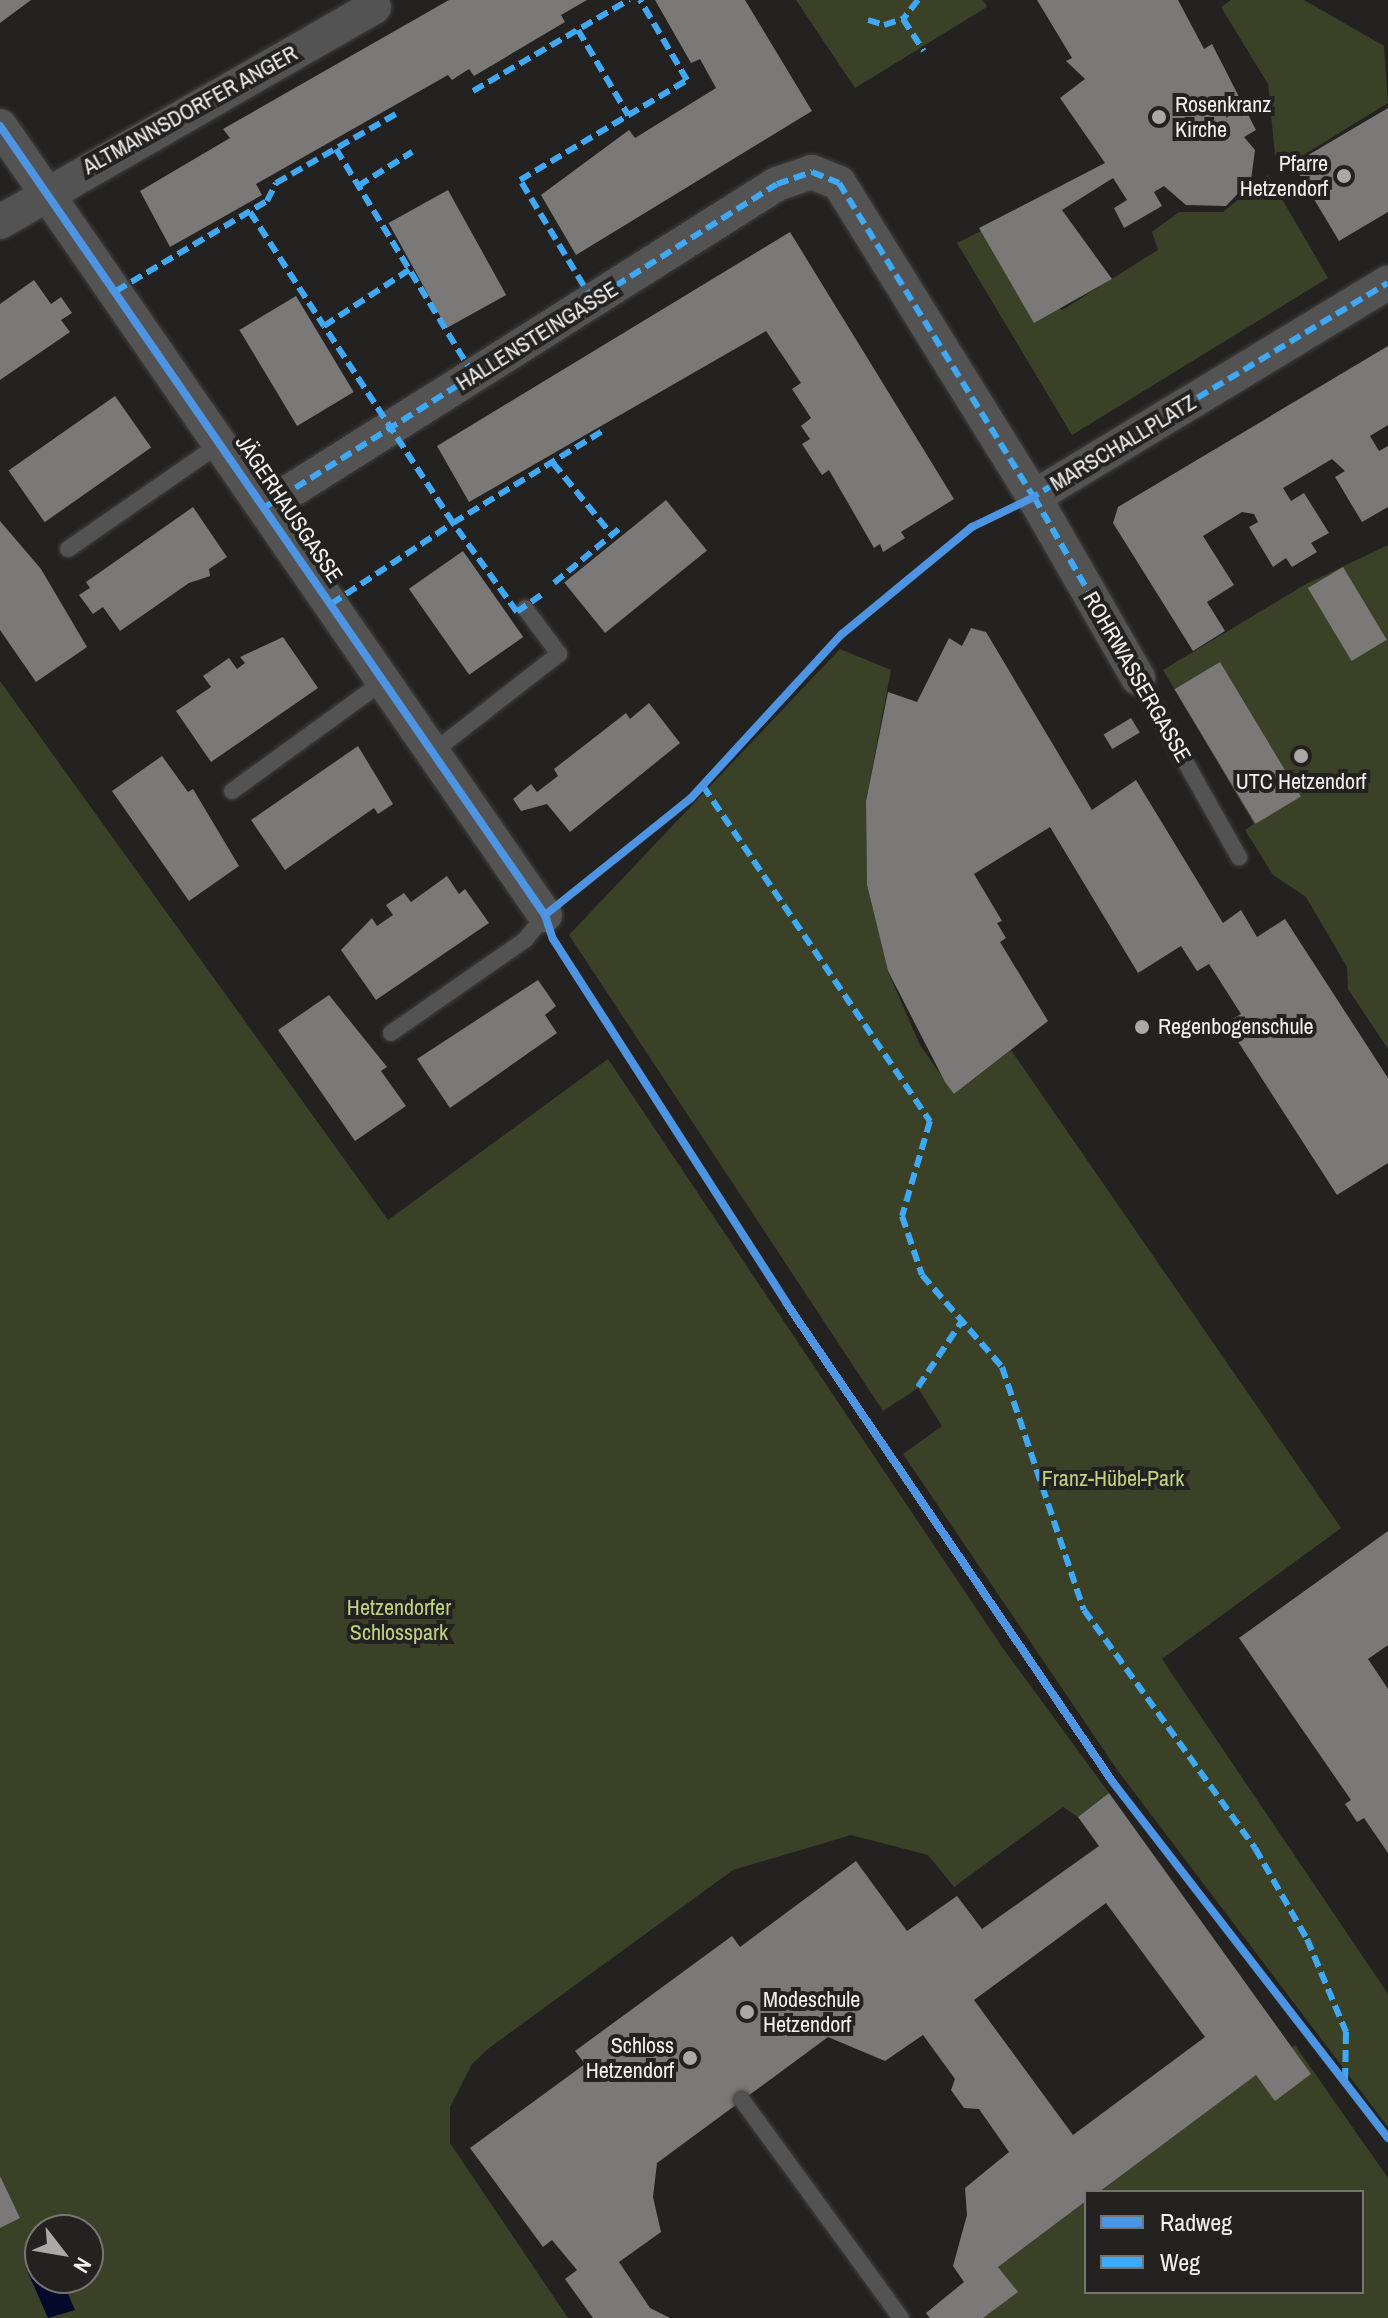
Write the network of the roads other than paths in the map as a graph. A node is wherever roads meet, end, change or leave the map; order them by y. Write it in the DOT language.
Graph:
graph roads {
  1 [pos="368,0"];
  2 [pos="0,126"];
  3 [pos="812,172"];
  4 [pos="47,190"];
  5 [pos="0,222"];
  6 [pos="1388,283"];
  7 [pos="222,442"];
  8 [pos="1034,497"];
  9 [pos="265,507"];
  10 [pos="68,549"];
  11 [pos="525,608"];
  12 [pos="1138,678"];
  13 [pos="384,681"];
  14 [pos="433,752"];
  15 [pos="232,791"];
  16 [pos="1239,857"];
  17 [pos="545,915"];
  18 [pos="391,1033"];
  19 [pos="742,2100"];
  20 [pos="901,2318"];
  1 -- 4 [label="street, ALTMANNSDORFER ANGER"];
  2 -- 4 [label="street, JÄGERHAUSGASSE"];
  3 -- 8 [label="street, MARSCHALLPLATZ"];
  3 -- 9 [label="street, HALLENSTEINGASSE"];
  4 -- 5 [label="street, ALTMANNSDORFER ANGER"];
  4 -- 7 [label="street, JÄGERHAUSGASSE"];
  6 -- 8 [label="street, MARSCHALLPLATZ"];
  7 -- 9 [label="street, JÄGERHAUSGASSE"];
  7 -- 10 [label="lane"];
  8 -- 12 [label="street, ROHRWASSERGASSE"];
  9 -- 13 [label="street, JÄGERHAUSGASSE"];
  11 -- 14 [label="lane"];
  12 -- 16 [label="lane, ROHRWASSERGASSE"];
  13 -- 14 [label="street, JÄGERHAUSGASSE"];
  13 -- 15 [label="lane"];
  14 -- 17 [label="street, JÄGERHAUSGASSE"];
  17 -- 18 [label="lane"];
  19 -- 20 [label="lane"];
}
